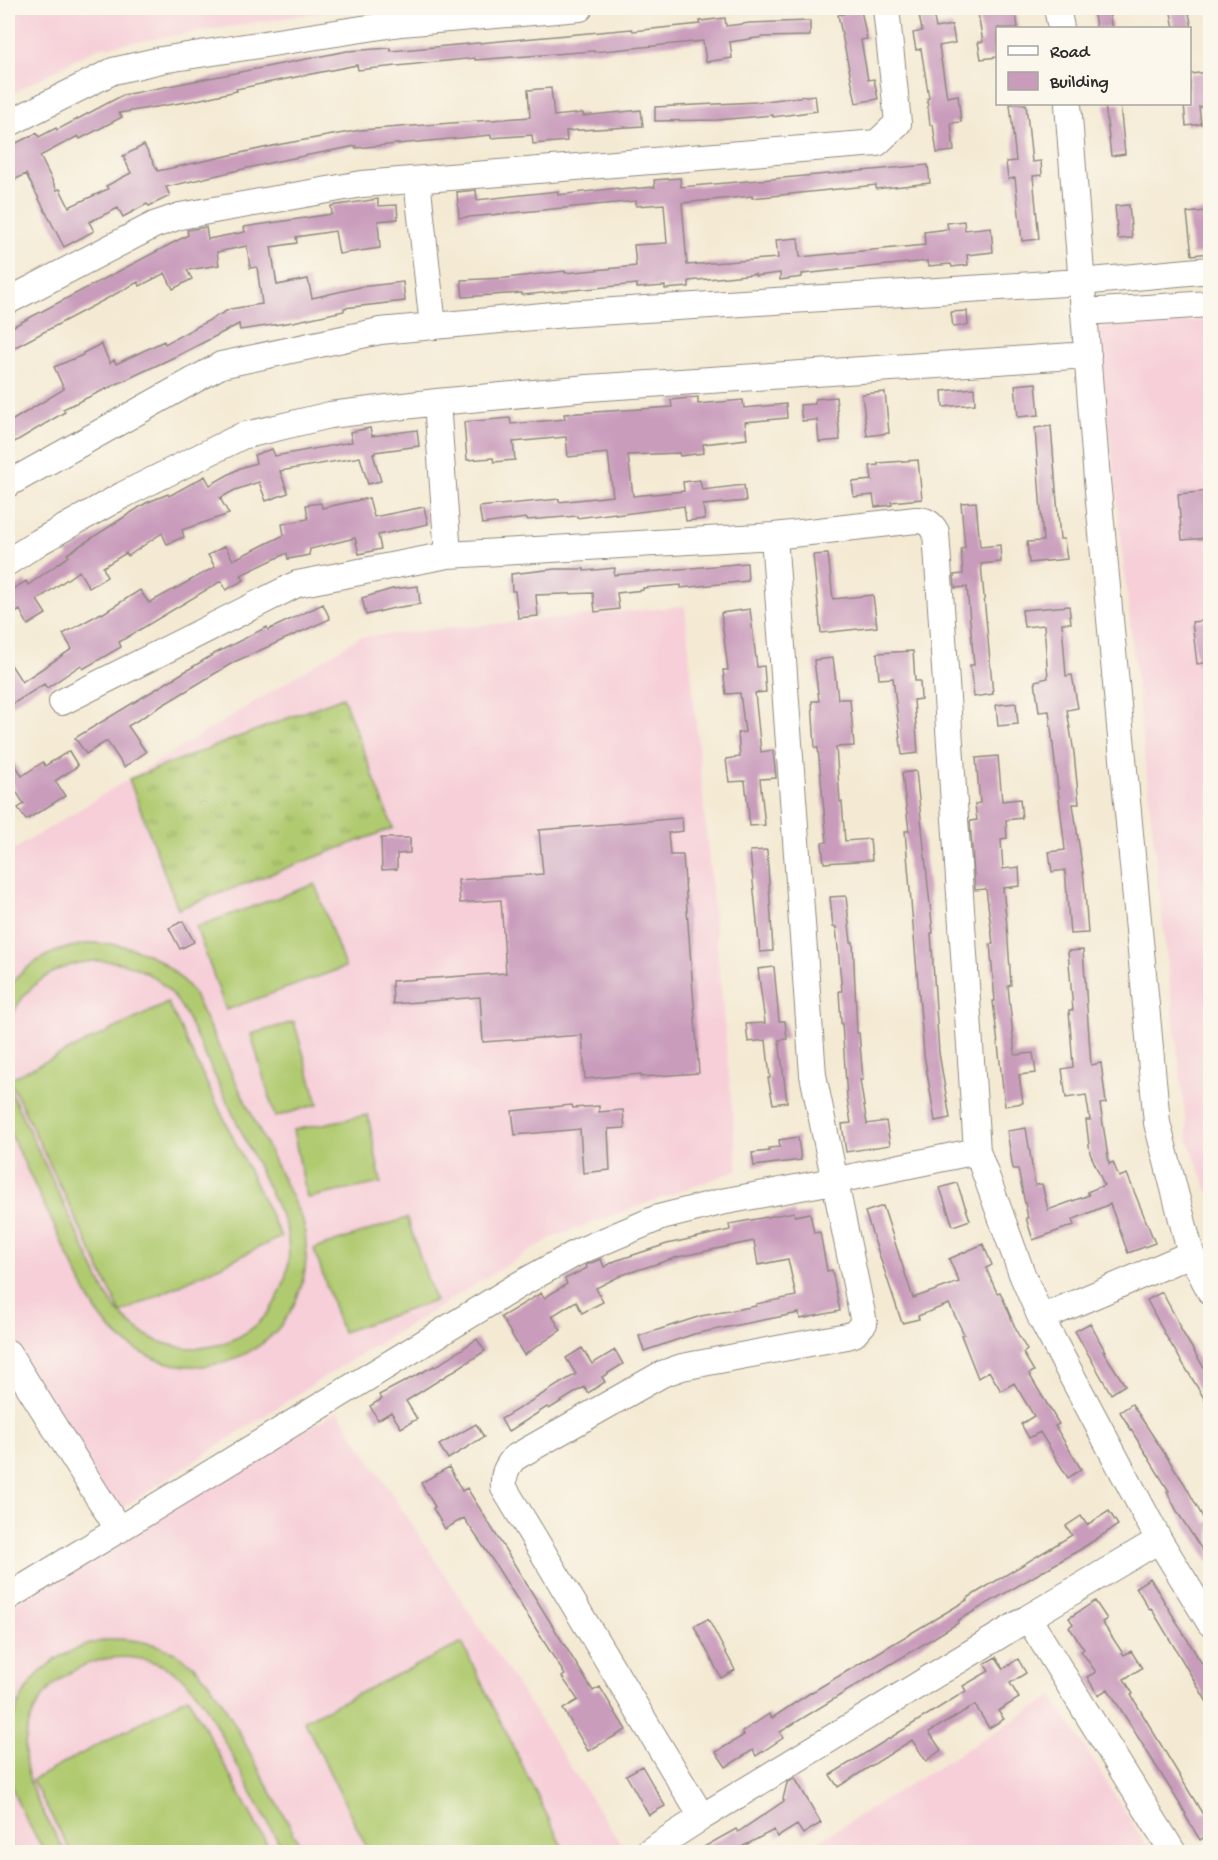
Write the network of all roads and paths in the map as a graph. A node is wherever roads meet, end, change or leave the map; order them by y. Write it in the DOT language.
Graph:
graph roads {
  1 [pos="580,8"];
  2 [pos="886,8"];
  3 [pos="1057,8"];
  4 [pos="1061,27"];
  5 [pos="1068,105"];
  6 [pos="8,124"];
  7 [pos="417,180"];
  8 [pos="1210,270"];
  9 [pos="1081,282"];
  10 [pos="8,301"];
  11 [pos="1210,304"];
  12 [pos="1084,312"];
  13 [pos="433,326"];
  14 [pos="1088,355"];
  15 [pos="437,402"];
  16 [pos="8,484"];
  17 [pos="774,536"];
  18 [pos="448,555"];
  19 [pos="8,562"];
  20 [pos="62,702"];
  21 [pos="976,1151"];
  22 [pos="833,1181"];
  23 [pos="1191,1254"];
  24 [pos="1210,1291"];
  25 [pos="1041,1318"];
  26 [pos="8,1353"];
  27 [pos="119,1530"];
  28 [pos="1159,1540"];
  29 [pos="8,1598"];
  30 [pos="1028,1618"];
  31 [pos="1210,1623"];
  32 [pos="702,1817"];
  33 [pos="648,1852"];
  34 [pos="1173,1852"];
  1 -- 6 [label="street"];
  2 -- 7 [label="street"];
  3 -- 4 [label="street"];
  5 -- 9 [label="street"];
  7 -- 10 [label="street"];
  7 -- 13 [label="street"];
  8 -- 9 [label="street"];
  9 -- 12 [label="street"];
  9 -- 13 [label="street"];
  11 -- 12 [label="street"];
  12 -- 14 [label="street"];
  13 -- 16 [label="street"];
  14 -- 15 [label="street"];
  14 -- 23 [label="street"];
  15 -- 18 [label="street"];
  15 -- 19 [label="street"];
  17 -- 18 [label="street"];
  17 -- 21 [label="street"];
  17 -- 22 [label="street"];
  18 -- 20 [label="street"];
  21 -- 22 [label="street"];
  21 -- 25 [label="street"];
  22 -- 27 [label="street"];
  22 -- 32 [label="street"];
  23 -- 24 [label="street"];
  23 -- 25 [label="street"];
  25 -- 28 [label="street"];
  26 -- 27 [label="street"];
  27 -- 29 [label="street"];
  28 -- 30 [label="street"];
  28 -- 31 [label="street"];
  30 -- 32 [label="street"];
  30 -- 34 [label="street"];
  32 -- 33 [label="street"];
}
